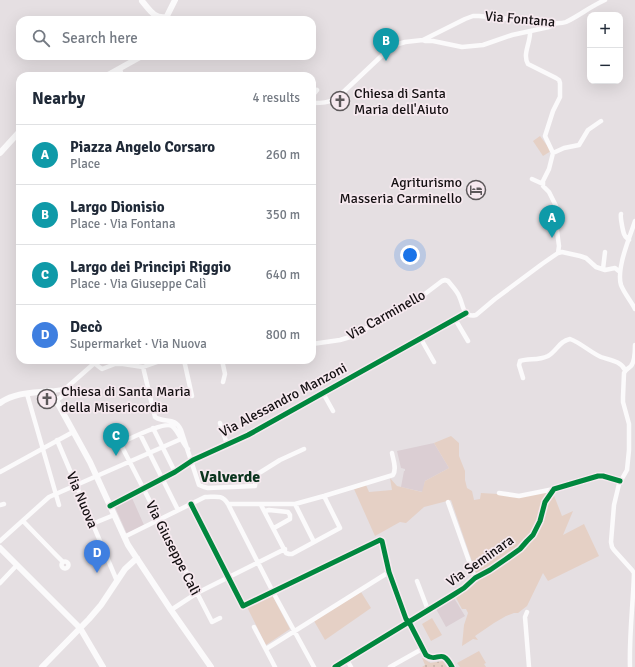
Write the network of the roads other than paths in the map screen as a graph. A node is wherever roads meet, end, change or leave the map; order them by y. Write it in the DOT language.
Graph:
graph roads {
  1 [pos="142,0"];
  2 [pos="175,0"];
  3 [pos="605,0"];
  4 [pos="151,16"];
  5 [pos="167,16"];
  6 [pos="558,23"];
  7 [pos="530,31"];
  8 [pos="423,40"];
  9 [pos="135,60"];
  10 [pos="120,69"];
  11 [pos="114,72"];
  12 [pos="121,72"];
  13 [pos="316,103"];
  14 [pos="600,121"];
  15 [pos="16,135"];
  16 [pos="0,153"];
  17 [pos="553,153"];
  18 [pos="532,179"];
  19 [pos="542,184"];
  20 [pos="621,214"];
  21 [pos="635,221"];
  22 [pos="628,240"];
  23 [pos="605,252"];
  24 [pos="558,253"];
  25 [pos="603,269"];
  26 [pos="620,272"];
  27 [pos="635,309"];
  28 [pos="466,314"];
  29 [pos="455,319"];
  30 [pos="421,339"];
  31 [pos="468,341"];
  32 [pos="316,343"];
  33 [pos="635,345"];
  34 [pos="434,362"];
  35 [pos="94,364"];
  36 [pos="98,364"];
  37 [pos="115,364"];
  38 [pos="123,364"];
  39 [pos="152,364"];
  40 [pos="185,364"];
  41 [pos="223,364"];
  42 [pos="143,367"];
  43 [pos="625,370"];
  44 [pos="523,378"];
  45 [pos="223,382"];
  46 [pos="65,390"];
  47 [pos="51,392"];
  48 [pos="323,393"];
  49 [pos="27,394"];
  50 [pos="192,396"];
  51 [pos="56,401"];
  52 [pos="0,403"];
  53 [pos="333,411"];
  54 [pos="220,423"];
  55 [pos="153,428"];
  56 [pos="73,432"];
  57 [pos="140,434"];
  58 [pos="181,439"];
  59 [pos="57,440"];
  60 [pos="227,444"];
  61 [pos="163,447"];
  62 [pos="43,448"];
  63 [pos="188,449"];
  64 [pos="304,449"];
  65 [pos="149,453"];
  66 [pos="392,453"];
  67 [pos="129,462"];
  68 [pos="191,462"];
  69 [pos="0,472"];
  70 [pos="175,472"];
  71 [pos="97,476"];
  72 [pos="162,478"];
  73 [pos="620,481"];
  74 [pos="77,485"];
  75 [pos="143,489"];
  76 [pos="554,489"];
  77 [pos="499,492"];
  78 [pos="56,494"];
  79 [pos="324,496"];
  80 [pos="448,502"];
  81 [pos="191,504"];
  82 [pos="228,504"];
  83 [pos="262,504"];
  84 [pos="294,504"];
  85 [pos="59,505"];
  86 [pos="110,506"];
  87 [pos="178,510"];
  88 [pos="265,511"];
  89 [pos="114,515"];
  90 [pos="159,520"];
  91 [pos="23,521"];
  92 [pos="92,524"];
  93 [pos="274,528"];
  94 [pos="124,537"];
  95 [pos="0,541"];
  96 [pos="314,542"];
  97 [pos="0,548"];
  98 [pos="284,549"];
  99 [pos="132,551"];
  100 [pos="137,558"];
  101 [pos="63,562"];
  102 [pos="258,562"];
  103 [pos="17,565"];
  104 [pos="126,569"];
  105 [pos="388,572"];
  106 [pos="228,577"];
  107 [pos="475,578"];
  108 [pos="117,581"];
  109 [pos="417,581"];
  110 [pos="0,583"];
  111 [pos="273,592"];
  112 [pos="196,593"];
  113 [pos="172,610"];
  114 [pos="428,610"];
  115 [pos="527,612"];
  116 [pos="220,618"];
  117 [pos="409,622"];
  118 [pos="254,627"];
  119 [pos="80,628"];
  120 [pos="295,631"];
  121 [pos="266,649"];
  122 [pos="422,649"];
  123 [pos="347,660"];
  124 [pos="42,667"];
  125 [pos="103,667"];
  126 [pos="212,667"];
  127 [pos="275,667"];
  128 [pos="314,667"];
  129 [pos="335,667"];
  130 [pos="351,667"];
  131 [pos="390,667"];
  132 [pos="452,667"];
  133 [pos="528,667"];
  134 [pos="630,667"];
  1 -- 4 [label="street"];
  2 -- 5 [label="street"];
  3 -- 6 [label="street, Via Fontana"];
  6 -- 7 [label="street"];
  6 -- 8 [label="street, Via Fontana"];
  7 -- 8 [label="street"];
  7 -- 17 [label="street"];
  8 -- 13 [label="street, Via Fontana"];
  9 -- 10 [label="street"];
  10 -- 11 [label="street"];
  10 -- 12 [label="street"];
  14 -- 17 [label="street"];
  15 -- 16 [label="street"];
  17 -- 19 [label="street"];
  18 -- 19 [label="street"];
  19 -- 24 [label="street"];
  20 -- 22 [label="street"];
  21 -- 22 [label="street"];
  22 -- 26 [label="street"];
  23 -- 25 [label="street"];
  24 -- 25 [label="street"];
  24 -- 28 [label="street"];
  25 -- 26 [label="street"];
  26 -- 27 [label="street"];
  28 -- 29 [label="street, Via Alessandro Manzoni"];
  28 -- 32 [label="street, Via Carminello"];
  29 -- 30 [label="street, Via Alessandro Manzoni"];
  29 -- 31 [label="street"];
  30 -- 34 [label="street"];
  30 -- 48 [label="street, Via Alessandro Manzoni"];
  33 -- 43 [label="street"];
  35 -- 46 [label="street"];
  36 -- 37 [label="street"];
  38 -- 42 [label="street"];
  39 -- 42 [label="street"];
  40 -- 50 [label="street"];
  41 -- 45 [label="street"];
  42 -- 63 [label="street"];
  43 -- 44 [label="street"];
  43 -- 73 [label="street"];
  46 -- 47 [label="street"];
  46 -- 51 [label="street"];
  47 -- 49 [label="street"];
  47 -- 51 [label="street"];
  48 -- 53 [label="street"];
  48 -- 60 [label="street, Via Alessandro Manzoni"];
  49 -- 52 [label="street"];
  49 -- 62 [label="street"];
  51 -- 56 [label="street"];
  54 -- 60 [label="street"];
  55 -- 57 [label="street"];
  55 -- 58 [label="street"];
  55 -- 61 [label="street"];
  56 -- 59 [label="street"];
  56 -- 71 [label="street"];
  57 -- 65 [label="street"];
  57 -- 67 [label="street, Via Giuseppe Calì"];
  58 -- 61 [label="street"];
  58 -- 63 [label="street"];
  59 -- 62 [label="street"];
  59 -- 74 [label="street, Via Nuova"];
  60 -- 68 [label="street, Via Alessandro Manzoni"];
  61 -- 65 [label="street"];
  61 -- 70 [label="street"];
  62 -- 69 [label="street"];
  62 -- 78 [label="street"];
  63 -- 68 [label="street"];
  64 -- 68 [label="street"];
  65 -- 67 [label="street"];
  65 -- 72 [label="street"];
  66 -- 79 [label="street"];
  67 -- 71 [label="street"];
  67 -- 75 [label="street, Via Giuseppe Calì"];
  68 -- 70 [label="street, Via Alessandro Manzoni"];
  70 -- 72 [label="street, Via Alessandro Manzoni"];
  71 -- 74 [label="street"];
  71 -- 86 [label="street"];
  72 -- 75 [label="street, Via Alessandro Manzoni"];
  72 -- 87 [label="street"];
  73 -- 76 [label="street"];
  73 -- 134 [label="street"];
  74 -- 78 [label="street"];
  74 -- 92 [label="street, Via Nuova"];
  75 -- 86 [label="street, Via Alessandro Manzoni"];
  75 -- 90 [label="street, Via Giuseppe Calì"];
  76 -- 77 [label="street"];
  76 -- 107 [label="street, Via Seminara"];
  78 -- 85 [label="street"];
  78 -- 91 [label="street"];
  79 -- 84 [label="street"];
  79 -- 96 [label="street"];
  80 -- 107 [label="street"];
  81 -- 82 [label="street"];
  81 -- 87 [label="street"];
  81 -- 106 [label="street"];
  82 -- 83 [label="street"];
  82 -- 102 [label="street"];
  83 -- 84 [label="street"];
  83 -- 88 [label="street"];
  84 -- 96 [label="street"];
  86 -- 89 [label="street"];
  87 -- 90 [label="street"];
  88 -- 93 [label="street"];
  88 -- 93 [label="street"];
  89 -- 92 [label="street"];
  89 -- 94 [label="street"];
  90 -- 94 [label="street"];
  90 -- 112 [label="street, Via Giuseppe Calì"];
  91 -- 95 [label="street"];
  91 -- 101 [label="street"];
  92 -- 108 [label="street, Via Nuova"];
  93 -- 98 [label="street"];
  94 -- 99 [label="street"];
  96 -- 98 [label="street"];
  97 -- 103 [label="street"];
  98 -- 102 [label="street"];
  99 -- 100 [label="street"];
  99 -- 104 [label="street"];
  100 -- 104 [label="street"];
  100 -- 113 [label="street"];
  102 -- 106 [label="street"];
  102 -- 111 [label="street"];
  103 -- 110 [label="street"];
  103 -- 119 [label="street"];
  104 -- 108 [label="street"];
  105 -- 111 [label="street"];
  105 -- 117 [label="street"];
  105 -- 120 [label="street"];
  106 -- 111 [label="street"];
  106 -- 112 [label="street"];
  107 -- 114 [label="street, Via Seminara"];
  108 -- 119 [label="street"];
  109 -- 114 [label="street"];
  111 -- 120 [label="street"];
  112 -- 113 [label="street"];
  112 -- 116 [label="street, Via Giuseppe Calì"];
  113 -- 126 [label="street"];
  114 -- 117 [label="street, Via Seminara"];
  115 -- 133 [label="street"];
  117 -- 122 [label="street"];
  117 -- 123 [label="street, Via Seminara"];
  118 -- 121 [label="street"];
  119 -- 124 [label="street"];
  119 -- 125 [label="street"];
  120 -- 121 [label="street"];
  120 -- 128 [label="street"];
  121 -- 127 [label="street"];
  122 -- 131 [label="street"];
  122 -- 132 [label="street"];
  123 -- 129 [label="street, Via Seminara"];
  123 -- 130 [label="street"];
}
